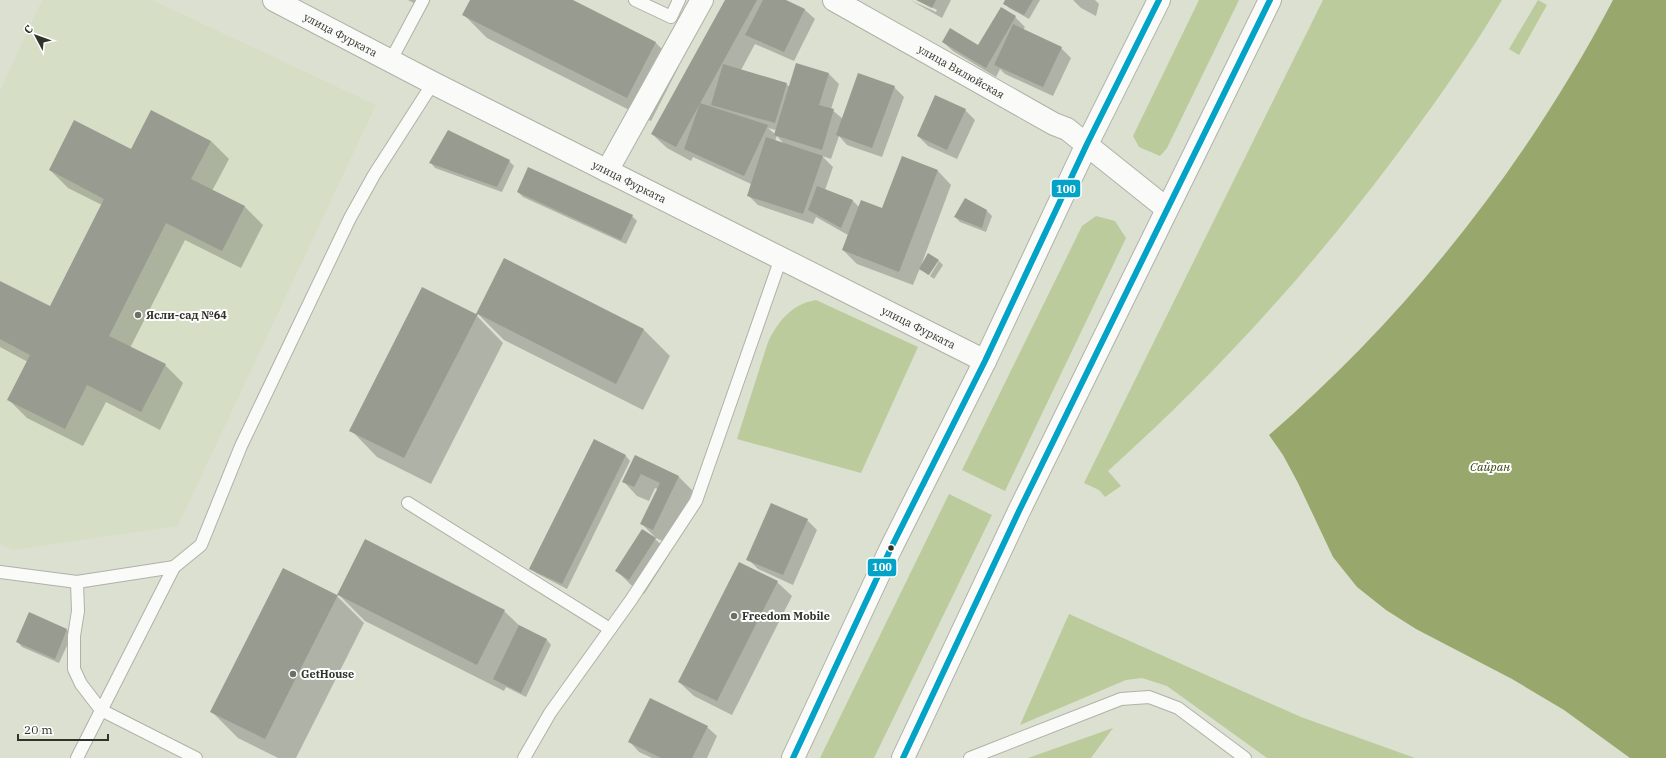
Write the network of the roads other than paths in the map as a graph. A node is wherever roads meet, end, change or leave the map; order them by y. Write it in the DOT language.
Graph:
graph roads {
  1 [pos="274,0"];
  2 [pos="423,0"];
  3 [pos="635,0"];
  4 [pos="679,0"];
  5 [pos="702,0"];
  6 [pos="834,0"];
  7 [pos="1159,0"];
  8 [pos="1270,0"];
  9 [pos="391,60"];
  10 [pos="433,83"];
  11 [pos="1087,144"];
  12 [pos="607,171"];
  13 [pos="1168,209"];
  14 [pos="781,258"];
  15 [pos="985,361"];
  16 [pos="408,503"];
  17 [pos="174,567"];
  18 [pos="0,572"];
  19 [pos="77,582"];
  20 [pos="610,629"];
  21 [pos="101,710"];
  22 [pos="77,758"];
  23 [pos="196,758"];
  24 [pos="524,758"];
  25 [pos="793,758"];
  26 [pos="903,758"];
  27 [pos="970,758"];
  28 [pos="1245,758"];
  1 -- 9 [label="main road, улица Фурката"];
  2 -- 9 [label="lane"];
  3 -- 4 [label="lane"];
  5 -- 12 [label="main road"];
  6 -- 11 [label="main road, улица Вилюйская"];
  7 -- 11 [label="main road"];
  8 -- 13 [label="main road"];
  9 -- 10 [label="main road, улица Фурката"];
  10 -- 12 [label="main road, улица Фурката"];
  10 -- 17 [label="lane"];
  11 -- 13 [label="main road, улица Вилюйская"];
  11 -- 15 [label="main road"];
  12 -- 14 [label="main road, улица Фурката"];
  13 -- 26 [label="main road"];
  14 -- 15 [label="main road, улица Фурката"];
  14 -- 20 [label="lane"];
  15 -- 25 [label="main road"];
  16 -- 20 [label="lane"];
  17 -- 19 [label="lane"];
  17 -- 21 [label="lane"];
  18 -- 19 [label="lane"];
  19 -- 21 [label="lane"];
  20 -- 24 [label="lane"];
  21 -- 22 [label="lane"];
  21 -- 23 [label="lane"];
  27 -- 28 [label="lane"];
}
